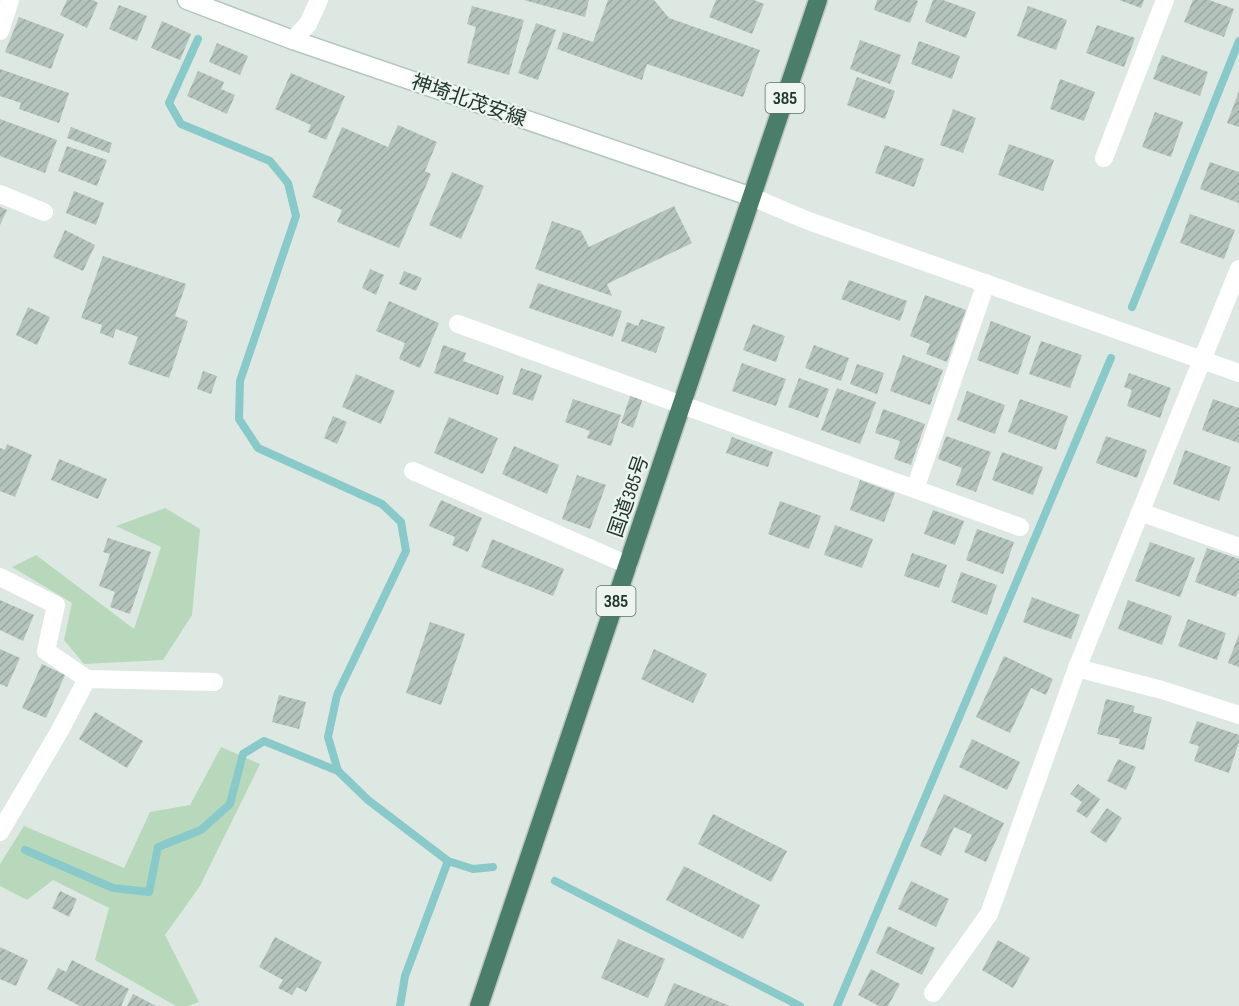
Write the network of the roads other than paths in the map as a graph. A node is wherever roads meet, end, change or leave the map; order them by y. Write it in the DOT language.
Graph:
graph roads {
  1 [pos="10,0"];
  2 [pos="187,0"];
  3 [pos="319,0"];
  4 [pos="818,0"];
  5 [pos="1165,0"];
  6 [pos="0,31"];
  7 [pos="293,40"];
  8 [pos="1104,158"];
  9 [pos="0,194"];
  10 [pos="752,197"];
  11 [pos="44,212"];
  12 [pos="1239,269"];
  13 [pos="986,284"];
  14 [pos="458,324"];
  15 [pos="1202,360"];
  16 [pos="1239,373"];
  17 [pos="682,404"];
  18 [pos="413,471"];
  19 [pos="915,489"];
  20 [pos="1140,512"];
  21 [pos="1020,527"];
  22 [pos="1239,547"];
  23 [pos="628,566"];
  24 [pos="0,577"];
  25 [pos="1077,668"];
  26 [pos="87,679"];
  27 [pos="214,682"];
  28 [pos="1239,715"];
  29 [pos="0,832"];
  30 [pos="933,993"];
  31 [pos="479,1006"];
  1 -- 6 [label="street"];
  2 -- 7 [label="street, 神埼北茂安線"];
  3 -- 7 [label="street"];
  4 -- 10 [label="highway, 国道385号 / 385"];
  5 -- 8 [label="street"];
  7 -- 10 [label="street, 神埼北茂安線"];
  9 -- 11 [label="street"];
  10 -- 13 [label="street, 神埼北茂安線"];
  10 -- 17 [label="highway, 国道385号 / 385"];
  12 -- 15 [label="street"];
  13 -- 15 [label="street, 神埼北茂安線"];
  13 -- 19 [label="street"];
  14 -- 17 [label="street"];
  15 -- 16 [label="street, 神埼北茂安線"];
  15 -- 20 [label="street"];
  17 -- 19 [label="street"];
  17 -- 23 [label="highway, 国道385号 / 385"];
  18 -- 23 [label="street"];
  19 -- 21 [label="street"];
  20 -- 22 [label="street"];
  20 -- 25 [label="street"];
  23 -- 31 [label="highway, 国道385号 / 385"];
  24 -- 26 [label="street"];
  25 -- 28 [label="street"];
  25 -- 30 [label="street"];
  26 -- 27 [label="street"];
  26 -- 29 [label="street"];
}
